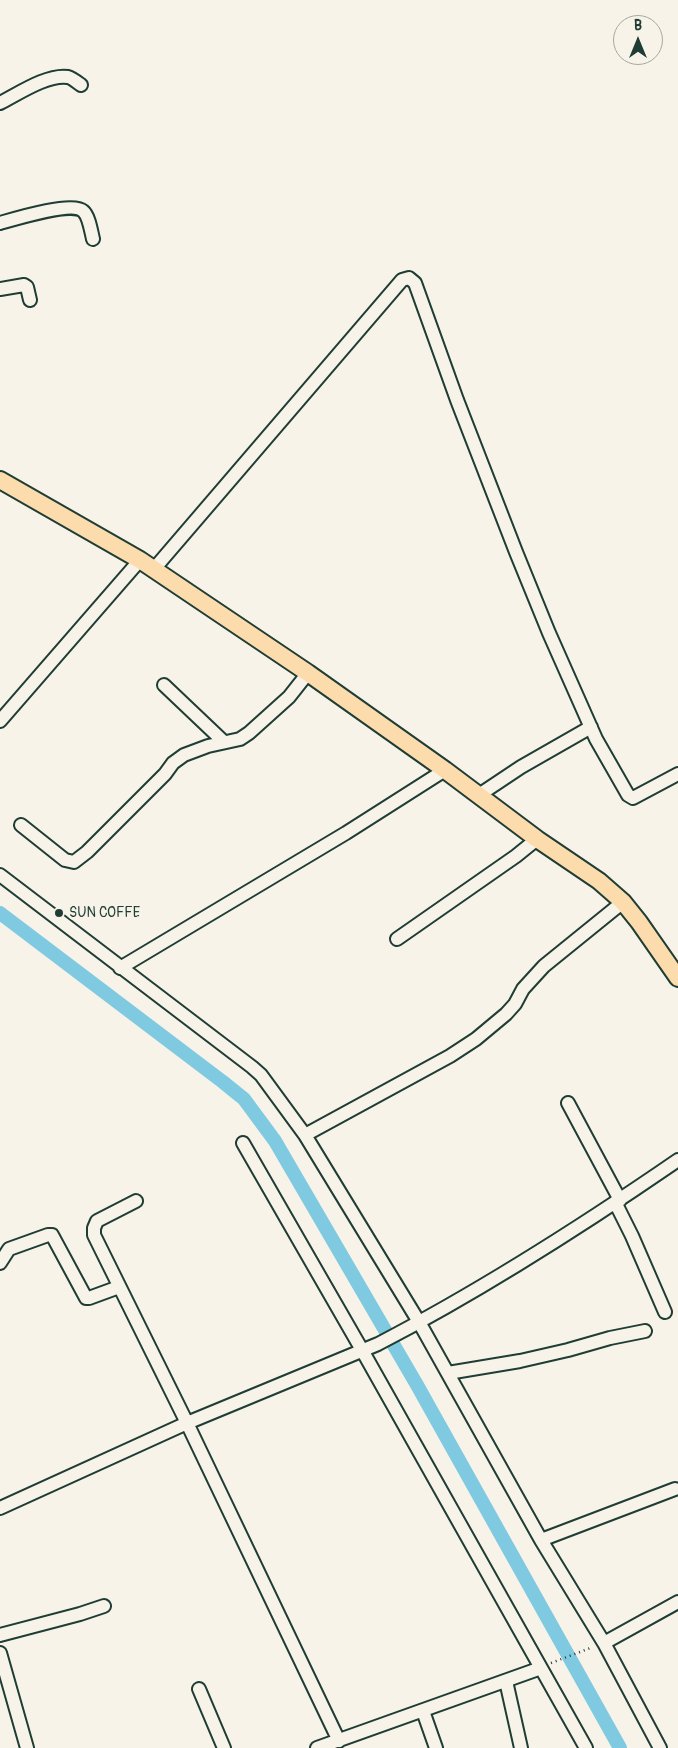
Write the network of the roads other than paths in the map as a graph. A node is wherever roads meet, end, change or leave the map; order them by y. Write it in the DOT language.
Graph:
graph roads {
  1 [pos="81,85"];
  2 [pos="0,103"];
  3 [pos="0,222"];
  4 [pos="93,239"];
  5 [pos="0,289"];
  6 [pos="30,300"];
  7 [pos="0,480"];
  8 [pos="140,560"];
  9 [pos="154,569"];
  10 [pos="308,673"];
  11 [pos="164,686"];
  12 [pos="0,721"];
  13 [pos="591,727"];
  14 [pos="224,742"];
  15 [pos="445,770"];
  16 [pos="678,774"];
  17 [pos="479,795"];
  18 [pos="21,825"];
  19 [pos="537,839"];
  20 [pos="0,875"];
  21 [pos="623,902"];
  22 [pos="397,939"];
  23 [pos="120,968"];
  24 [pos="678,978"];
  25 [pos="568,1103"];
  26 [pos="305,1135"];
  27 [pos="243,1143"];
  28 [pos="678,1160"];
  29 [pos="136,1201"];
  30 [pos="617,1201"];
  31 [pos="0,1263"];
  32 [pos="119,1287"];
  33 [pos="665,1312"];
  34 [pos="414,1325"];
  35 [pos="645,1331"];
  36 [pos="362,1350"];
  37 [pos="448,1373"];
  38 [pos="187,1423"];
  39 [pos="675,1489"];
  40 [pos="0,1508"];
  41 [pos="541,1540"];
  42 [pos="678,1602"];
  43 [pos="104,1606"];
  44 [pos="0,1635"];
  45 [pos="599,1645"];
  46 [pos="0,1653"];
  47 [pos="544,1666"];
  48 [pos="506,1681"];
  49 [pos="199,1689"];
  50 [pos="423,1711"];
  51 [pos="346,1742"];
  52 [pos="27,1748"];
  53 [pos="224,1748"];
  54 [pos="317,1748"];
  55 [pos="436,1748"];
  56 [pos="521,1748"];
  57 [pos="586,1748"];
  58 [pos="660,1748"];
  1 -- 2 [label="street"];
  3 -- 4 [label="street"];
  5 -- 6 [label="street"];
  7 -- 8 [label="main road"];
  8 -- 9 [label="main road"];
  8 -- 12 [label="street"];
  9 -- 10 [label="main road"];
  9 -- 13 [label="street"];
  10 -- 14 [label="street"];
  10 -- 15 [label="main road"];
  11 -- 14 [label="street"];
  13 -- 16 [label="street"];
  13 -- 17 [label="street"];
  14 -- 18 [label="street"];
  15 -- 17 [label="main road"];
  15 -- 23 [label="street"];
  17 -- 19 [label="main road"];
  19 -- 21 [label="main road"];
  19 -- 22 [label="street"];
  20 -- 23 [label="street"];
  21 -- 24 [label="main road"];
  21 -- 26 [label="street"];
  23 -- 26 [label="street"];
  25 -- 30 [label="street"];
  26 -- 34 [label="street"];
  27 -- 36 [label="street"];
  28 -- 30 [label="street"];
  29 -- 32 [label="street"];
  30 -- 33 [label="street"];
  30 -- 34 [label="street"];
  31 -- 32 [label="street"];
  32 -- 38 [label="street"];
  34 -- 36 [label="street"];
  34 -- 37 [label="street"];
  35 -- 37 [label="street"];
  36 -- 38 [label="street"];
  36 -- 47 [label="street"];
  37 -- 41 [label="street"];
  38 -- 40 [label="street"];
  38 -- 51 [label="street"];
  39 -- 41 [label="street"];
  41 -- 45 [label="street"];
  42 -- 45 [label="street"];
  43 -- 44 [label="street"];
  45 -- 58 [label="street"];
  46 -- 52 [label="street"];
  47 -- 48 [label="street"];
  47 -- 57 [label="street"];
  48 -- 50 [label="street"];
  48 -- 56 [label="street"];
  49 -- 53 [label="street"];
  50 -- 51 [label="street"];
  50 -- 55 [label="street"];
  51 -- 54 [label="street"];
}
